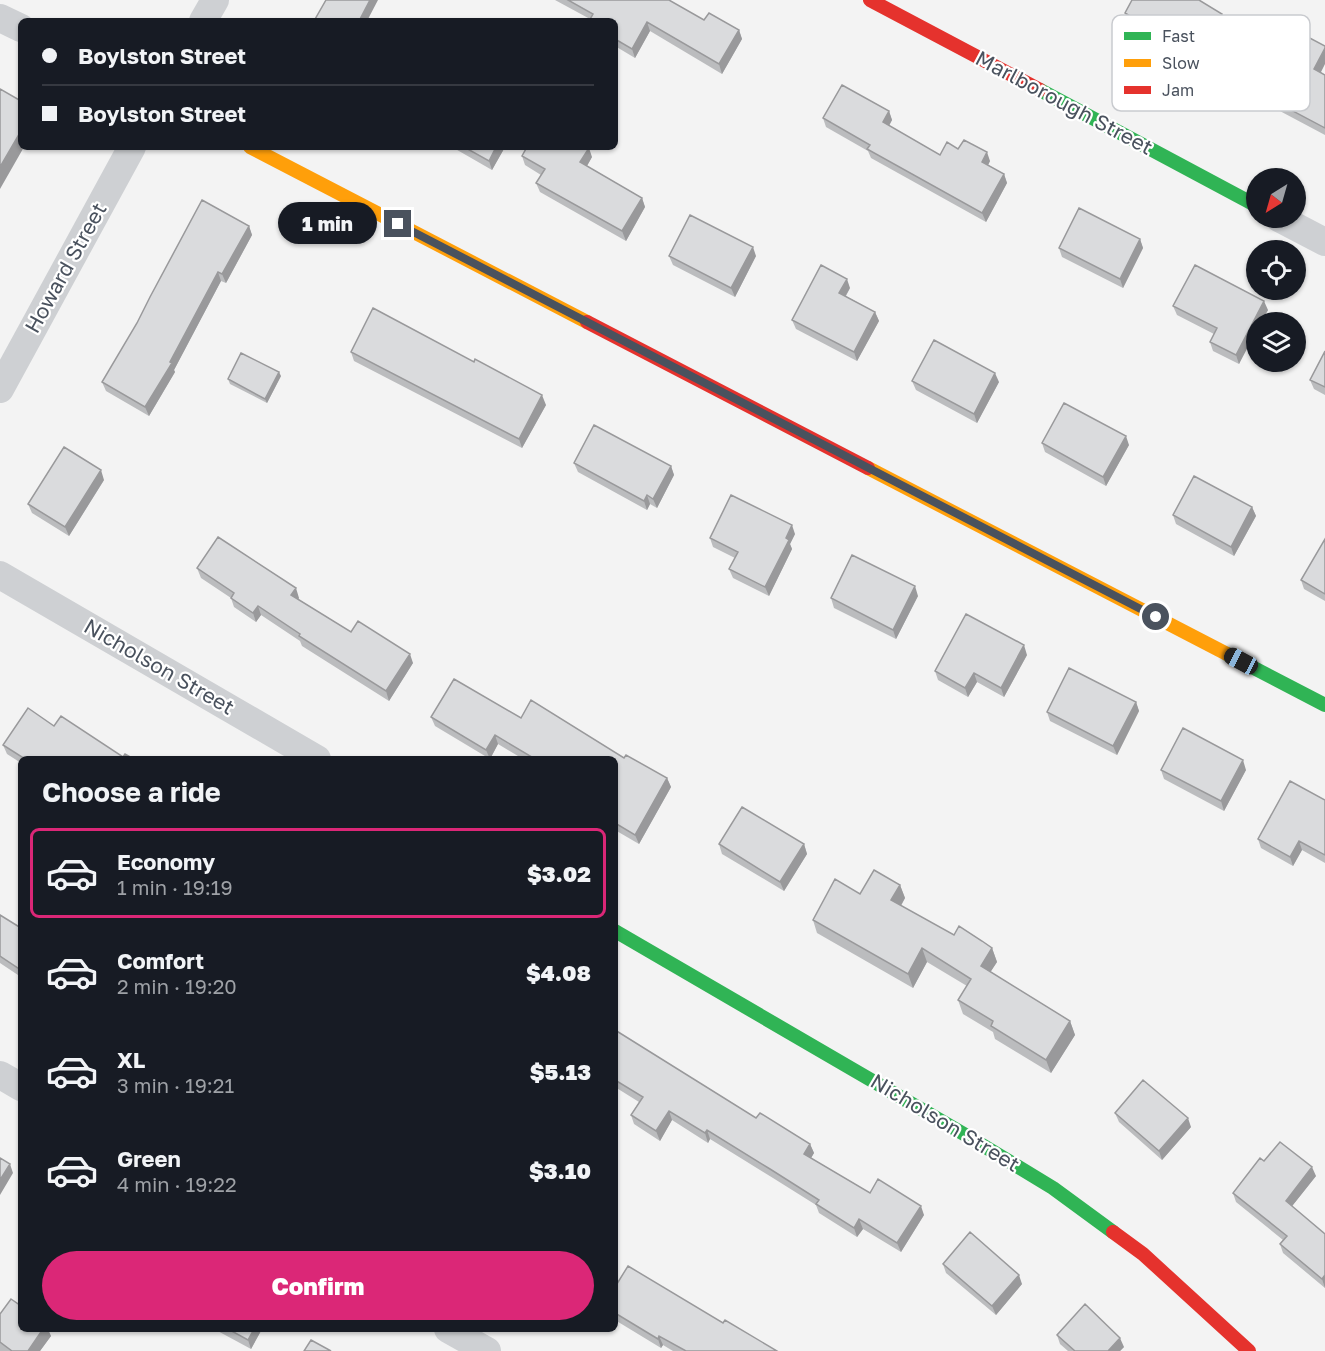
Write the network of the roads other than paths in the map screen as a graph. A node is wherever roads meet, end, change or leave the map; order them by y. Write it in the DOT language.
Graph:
graph roads {
  1 [pos="215,0"];
  2 [pos="870,0"];
  3 [pos="0,18"];
  4 [pos="205,18"];
  5 [pos="18,27"];
  6 [pos="130,150"];
  7 [pos="256,150"];
  8 [pos="1246,200"];
  9 [pos="1298,228"];
  10 [pos="1325,242"];
  11 [pos="0,389"];
  12 [pos="0,575"];
  13 [pos="1325,705"];
  14 [pos="312,756"];
  15 [pos="618,933"];
  16 [pos="0,1075"];
  17 [pos="18,1085"];
  18 [pos="453,1332"];
  19 [pos="487,1351"];
  20 [pos="1249,1351"];
  1 -- 4 [label="street"];
  2 -- 8 [label="street, Marlborough Street"];
  3 -- 5 [label="street"];
  6 -- 11 [label="street, Howard Street"];
  7 -- 13 [label="street"];
  9 -- 10 [label="street"];
  12 -- 14 [label="street, Nicholson Street"];
  15 -- 20 [label="street, Nicholson Street"];
  16 -- 17 [label="street"];
  18 -- 19 [label="street"];
}
